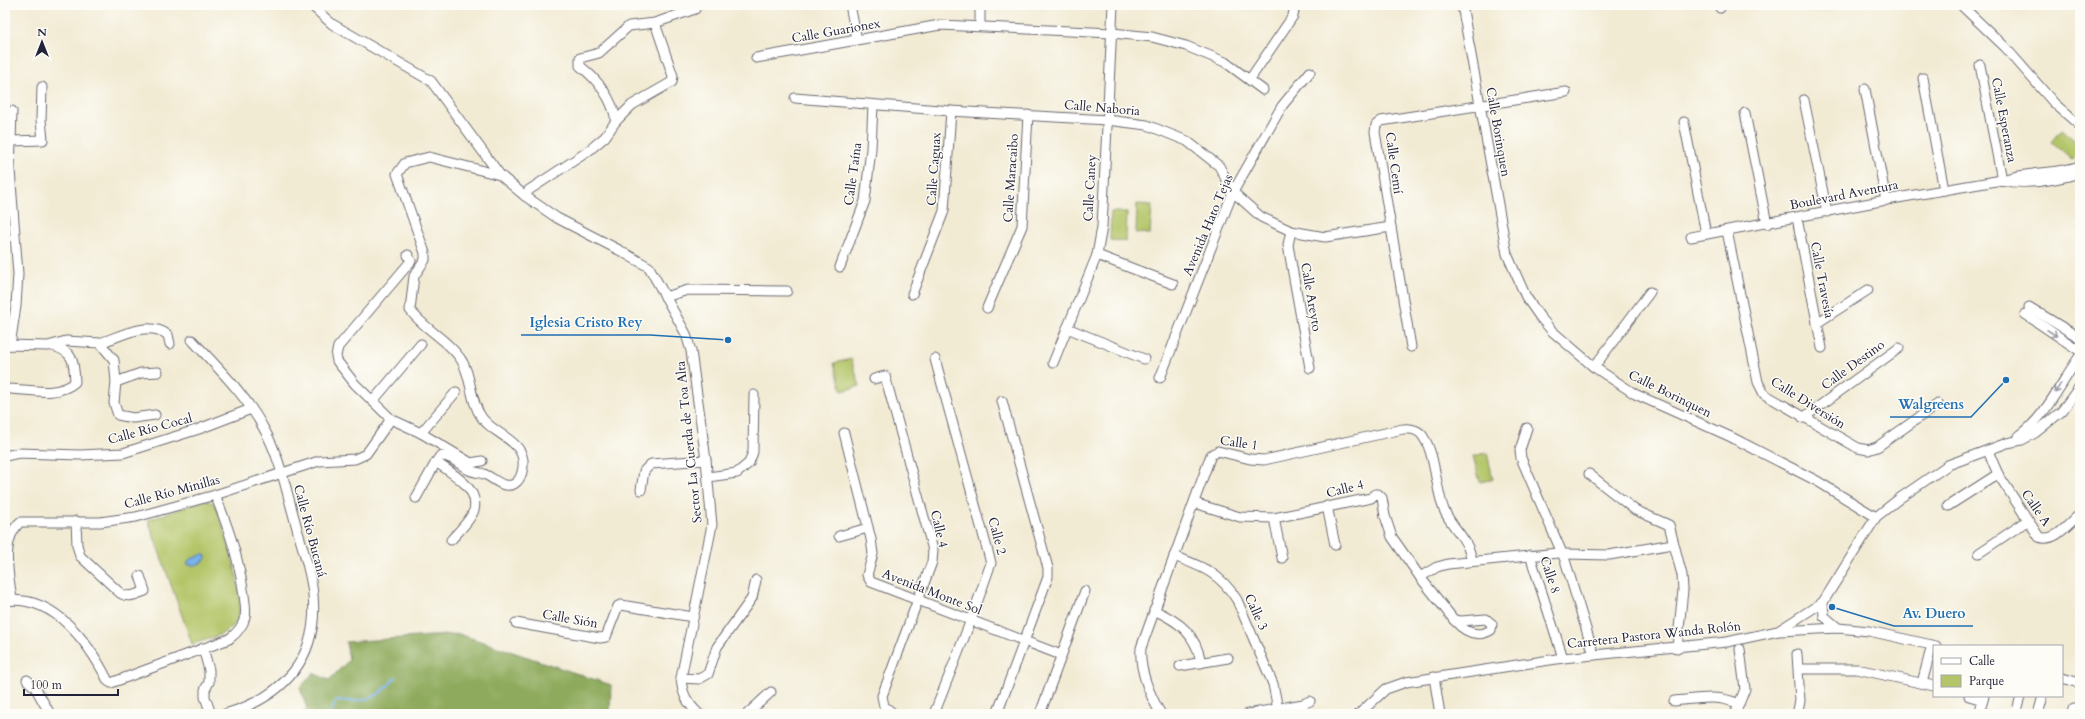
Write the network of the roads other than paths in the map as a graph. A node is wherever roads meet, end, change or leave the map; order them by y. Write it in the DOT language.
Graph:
graph roads {
  1 [pos="311,5"];
  2 [pos="850,5"];
  3 [pos="980,5"];
  4 [pos="1113,5"];
  5 [pos="1295,5"];
  6 [pos="1462,5"];
  7 [pos="1961,5"];
  8 [pos="695,8"];
  9 [pos="654,23"];
  10 [pos="980,25"];
  11 [pos="1112,32"];
  12 [pos="857,40"];
  13 [pos="756,58"];
  14 [pos="1980,65"];
  15 [pos="1310,72"];
  16 [pos="1922,78"];
  17 [pos="1250,79"];
  18 [pos="42,87"];
  19 [pos="1865,89"];
  20 [pos="1263,90"];
  21 [pos="1566,92"];
  22 [pos="795,98"];
  23 [pos="1804,100"];
  24 [pos="873,105"];
  25 [pos="1481,106"];
  26 [pos="12,111"];
  27 [pos="951,111"];
  28 [pos="1745,113"];
  29 [pos="1028,115"];
  30 [pos="1107,120"];
  31 [pos="616,121"];
  32 [pos="1684,122"];
  33 [pos="2080,126"];
  34 [pos="10,141"];
  35 [pos="2080,166"];
  36 [pos="2072,171"];
  37 [pos="500,176"];
  38 [pos="2002,180"];
  39 [pos="1944,190"];
  40 [pos="1233,192"];
  41 [pos="526,196"];
  42 [pos="1886,200"];
  43 [pos="1826,212"];
  44 [pos="1797,218"];
  45 [pos="1767,224"];
  46 [pos="1391,227"];
  47 [pos="1291,231"];
  48 [pos="1727,231"];
  49 [pos="1706,234"];
  50 [pos="1691,237"];
  51 [pos="408,255"];
  52 [pos="1097,255"];
  53 [pos="840,267"];
  54 [pos="1173,284"];
  55 [pos="1868,290"];
  56 [pos="786,291"];
  57 [pos="1650,292"];
  58 [pos="912,294"];
  59 [pos="664,297"];
  60 [pos="987,308"];
  61 [pos="1817,322"];
  62 [pos="1068,328"];
  63 [pos="2080,338"];
  64 [pos="192,340"];
  65 [pos="100,343"];
  66 [pos="170,344"];
  67 [pos="421,344"];
  68 [pos="8,345"];
  69 [pos="48,346"];
  70 [pos="1411,347"];
  71 [pos="1822,348"];
  72 [pos="1899,348"];
  73 [pos="2080,351"];
  74 [pos="2080,356"];
  75 [pos="936,359"];
  76 [pos="1144,359"];
  77 [pos="1052,363"];
  78 [pos="1594,367"];
  79 [pos="1310,368"];
  80 [pos="158,372"];
  81 [pos="1160,378"];
  82 [pos="874,379"];
  83 [pos="116,382"];
  84 [pos="2080,386"];
  85 [pos="10,389"];
  86 [pos="456,392"];
  87 [pos="754,395"];
  88 [pos="373,401"];
  89 [pos="1002,401"];
  90 [pos="1938,404"];
  91 [pos="251,409"];
  92 [pos="155,415"];
  93 [pos="1803,418"];
  94 [pos="391,419"];
  95 [pos="1527,428"];
  96 [pos="421,433"];
  97 [pos="844,433"];
  98 [pos="2007,443"];
  99 [pos="1988,451"];
  100 [pos="5,456"];
  101 [pos="706,460"];
  102 [pos="482,461"];
  103 [pos="436,462"];
  104 [pos="282,473"];
  105 [pos="1589,474"];
  106 [pos="1998,474"];
  107 [pos="708,478"];
  108 [pos="641,490"];
  109 [pos="215,495"];
  110 [pos="416,498"];
  111 [pos="1194,503"];
  112 [pos="1327,506"];
  113 [pos="1948,506"];
  114 [pos="2080,514"];
  115 [pos="1876,517"];
  116 [pos="1274,518"];
  117 [pos="76,521"];
  118 [pos="2027,521"];
  119 [pos="868,528"];
  120 [pos="839,536"];
  121 [pos="451,540"];
  122 [pos="1673,544"];
  123 [pos="1335,545"];
  124 [pos="1979,554"];
  125 [pos="1530,555"];
  126 [pos="1174,556"];
  127 [pos="1282,558"];
  128 [pos="1472,561"];
  129 [pos="140,576"];
  130 [pos="1420,577"];
  131 [pos="756,580"];
  132 [pos="1085,591"];
  133 [pos="918,600"];
  134 [pos="8,601"];
  135 [pos="1823,602"];
  136 [pos="1154,610"];
  137 [pos="693,617"];
  138 [pos="971,620"];
  139 [pos="1454,620"];
  140 [pos="516,623"];
  141 [pos="1838,628"];
  142 [pos="1778,631"];
  143 [pos="1025,640"];
  144 [pos="1934,645"];
  145 [pos="203,648"];
  146 [pos="1677,648"];
  147 [pos="1933,648"];
  148 [pos="1797,654"];
  149 [pos="1061,655"];
  150 [pos="1594,655"];
  151 [pos="1744,655"];
  152 [pos="1228,658"];
  153 [pos="1563,658"];
  154 [pos="1201,663"];
  155 [pos="1180,666"];
  156 [pos="1799,669"];
  157 [pos="1434,677"];
  158 [pos="681,678"];
  159 [pos="2063,678"];
  160 [pos="27,680"];
  161 [pos="1922,683"];
  162 [pos="2080,683"];
  163 [pos="1933,686"];
  164 [pos="772,692"];
  165 [pos="2020,697"];
  166 [pos="2043,697"];
  167 [pos="1983,698"];
  168 [pos="1310,701"];
  169 [pos="1674,702"];
  170 [pos="1739,704"];
  171 [pos="1278,709"];
  172 [pos="50,714"];
  173 [pos="210,714"];
  174 [pos="225,714"];
  175 [pos="699,714"];
  176 [pos="747,714"];
  177 [pos="894,714"];
  178 [pos="934,714"];
  179 [pos="997,714"];
  180 [pos="1040,714"];
  181 [pos="1162,714"];
  182 [pos="1248,714"];
  183 [pos="1359,714"];
  184 [pos="1440,714"];
  185 [pos="1735,714"];
  186 [pos="1797,714"];
  187 [pos="1979,714"];
  188 [pos="2016,714"];
  189 [pos="2038,714"];
  1 -- 37 [label="street, Sector La Cuerda de Toa Alta"];
  2 -- 12 [label="street"];
  3 -- 10 [label="street"];
  4 -- 11 [label="street, Calle Caney"];
  5 -- 17 [label="street"];
  6 -- 25 [label="street, Calle Borinquen"];
  7 -- 33 [label="street"];
  8 -- 9 [label="street"];
  9 -- 31 [label="street"];
  9 -- 31 [label="street"];
  10 -- 11 [label="street, Calle Guarionex"];
  10 -- 12 [label="street, Calle Guarionex"];
  11 -- 17 [label="street, Calle Guarionex"];
  11 -- 30 [label="street, Calle Caney"];
  12 -- 13 [label="street, Calle Guarionex"];
  14 -- 38 [label="street, Calle Esperanza"];
  15 -- 40 [label="street, Avenida Hato Tejas"];
  16 -- 39 [label="street"];
  17 -- 20 [label="street, Calle Guarionex"];
  18 -- 34 [label="street"];
  19 -- 42 [label="street"];
  21 -- 25 [label="street, Calle Cemí"];
  22 -- 24 [label="street, Calle Naboria"];
  23 -- 43 [label="street"];
  24 -- 27 [label="street, Calle Naboria"];
  24 -- 53 [label="street, Calle Taína"];
  25 -- 46 [label="street, Calle Cemí"];
  25 -- 78 [label="street, Calle Borinquen"];
  26 -- 34 [label="street"];
  27 -- 29 [label="street, Calle Naboria"];
  27 -- 58 [label="street, Calle Caguax"];
  28 -- 45 [label="street"];
  29 -- 30 [label="street, Calle Naboria"];
  29 -- 60 [label="street, Calle Maracaibo"];
  30 -- 40 [label="street, Calle Naboria"];
  30 -- 52 [label="street, Calle Caney"];
  31 -- 41 [label="street"];
  32 -- 49 [label="street"];
  34 -- 68 [label="street"];
  35 -- 36 [label="street, Boulevard Aventura"];
  36 -- 38 [label="street, Boulevard Aventura"];
  36 -- 38 [label="street, Boulevard Aventura"];
  37 -- 41 [label="street, Sector La Cuerda de Toa Alta"];
  37 -- 103 [label="street"];
  38 -- 39 [label="street, Boulevard Aventura"];
  39 -- 42 [label="street, Boulevard Aventura"];
  40 -- 47 [label="street, Calle Naboria"];
  40 -- 81 [label="street, Avenida Hato Tejas"];
  41 -- 59 [label="street, Sector La Cuerda de Toa Alta"];
  42 -- 43 [label="street, Boulevard Aventura"];
  43 -- 44 [label="street, Boulevard Aventura"];
  44 -- 45 [label="street, Boulevard Aventura"];
  44 -- 61 [label="street, Calle Travesía"];
  45 -- 48 [label="street, Boulevard Aventura"];
  46 -- 47 [label="street, Calle Naboria"];
  46 -- 70 [label="street, Calle Cemí"];
  47 -- 79 [label="street, Calle Areyto"];
  48 -- 49 [label="street, Boulevard Aventura"];
  48 -- 93 [label="street, Calle Diversión"];
  49 -- 50 [label="street, Boulevard Aventura"];
  51 -- 88 [label="street"];
  52 -- 54 [label="street"];
  52 -- 62 [label="street, Calle Caney"];
  55 -- 61 [label="street"];
  56 -- 59 [label="street"];
  57 -- 78 [label="street"];
  59 -- 101 [label="street, Sector La Cuerda de Toa Alta"];
  61 -- 71 [label="street, Calle Travesía"];
  62 -- 76 [label="street"];
  62 -- 77 [label="street, Calle Caney"];
  63 -- 73 [label="street, one-way"];
  64 -- 91 [label="street, Calle Río Bucaná"];
  65 -- 66 [label="street"];
  65 -- 69 [label="street"];
  65 -- 83 [label="street"];
  67 -- 88 [label="street"];
  68 -- 69 [label="street"];
  69 -- 85 [label="street"];
  72 -- 93 [label="street, Calle Destino"];
  74 -- 98 [label="street, Carretera Pastora Wanda Rolón, one-way"];
  75 -- 138 [label="street, Calle 2"];
  78 -- 115 [label="street, Calle Borinquen"];
  80 -- 83 [label="street"];
  82 -- 133 [label="street, Calle 4"];
  83 -- 92 [label="street"];
  84 -- 98 [label="street, Carretera Pastora Wanda Rolón"];
  86 -- 96 [label="street"];
  87 -- 107 [label="street"];
  88 -- 94 [label="street"];
  89 -- 143 [label="street"];
  90 -- 93 [label="street, Calle Diversión"];
  91 -- 100 [label="street, Calle Río Cocal"];
  91 -- 104 [label="street, Calle Río Bucaná"];
  94 -- 96 [label="street"];
  94 -- 104 [label="street, Calle Río Minillas"];
  95 -- 150 [label="street"];
  96 -- 102 [label="street"];
  97 -- 119 [label="street, Avenida Monte Sol"];
  98 -- 99 [label="street, Carretera Pastora Wanda Rolón"];
  99 -- 106 [label="street, Calle A"];
  99 -- 115 [label="street, Carretera Pastora Wanda Rolón"];
  101 -- 107 [label="street, Sector La Cuerda de Toa Alta"];
  101 -- 108 [label="street"];
  103 -- 110 [label="street"];
  103 -- 121 [label="street"];
  104 -- 109 [label="street, Calle Río Minillas"];
  104 -- 174 [label="street, Calle Río Bucaná"];
  105 -- 122 [label="street"];
  106 -- 113 [label="street"];
  106 -- 118 [label="street, Calle A"];
  107 -- 137 [label="street, Sector La Cuerda de Toa Alta"];
  109 -- 117 [label="street, Calle Río Minillas"];
  109 -- 145 [label="street"];
  111 -- 116 [label="street, Calle 4"];
  111 -- 126 [label="street, Calle 1"];
  111 -- 128 [label="street, Calle 1"];
  112 -- 116 [label="street, Calle 4"];
  112 -- 123 [label="street"];
  112 -- 130 [label="street, Calle 4"];
  114 -- 118 [label="street, Calle A"];
  115 -- 135 [label="street, Carretera Pastora Wanda Rolón"];
  116 -- 127 [label="street"];
  117 -- 129 [label="street"];
  117 -- 134 [label="street, Calle Río Minillas"];
  118 -- 124 [label="street"];
  119 -- 120 [label="street"];
  119 -- 133 [label="street, Avenida Monte Sol"];
  122 -- 125 [label="street"];
  122 -- 146 [label="street"];
  125 -- 128 [label="street, Calle 8"];
  125 -- 153 [label="street, Calle 8"];
  126 -- 136 [label="street, Calle 1"];
  126 -- 171 [label="street, Calle 3"];
  128 -- 130 [label="street, Calle 8"];
  130 -- 139 [label="street, Calle 4"];
  131 -- 158 [label="street"];
  132 -- 149 [label="street"];
  133 -- 138 [label="street, Avenida Monte Sol"];
  133 -- 177 [label="street, Calle 4"];
  134 -- 145 [label="street"];
  135 -- 141 [label="street"];
  135 -- 142 [label="street, Carretera Pastora Wanda Rolón"];
  136 -- 154 [label="street"];
  136 -- 181 [label="street, Calle 1"];
  137 -- 140 [label="street, Calle Sión"];
  137 -- 158 [label="street, Sector La Cuerda de Toa Alta"];
  138 -- 143 [label="street, Avenida Monte Sol"];
  138 -- 178 [label="street, Calle 2"];
  141 -- 142 [label="street"];
  141 -- 144 [label="street"];
  142 -- 146 [label="street, Carretera Pastora Wanda Rolón"];
  143 -- 149 [label="street, Avenida Monte Sol"];
  143 -- 179 [label="street"];
  145 -- 173 [label="street"];
  146 -- 150 [label="street, Carretera Pastora Wanda Rolón"];
  147 -- 161 [label="street"];
  148 -- 156 [label="street"];
  149 -- 180 [label="street"];
  150 -- 153 [label="street, Carretera Pastora Wanda Rolón"];
  151 -- 170 [label="street"];
  152 -- 154 [label="street"];
  153 -- 157 [label="street, Carretera Pastora Wanda Rolón"];
  154 -- 155 [label="street"];
  156 -- 161 [label="street"];
  156 -- 186 [label="street"];
  157 -- 183 [label="street, Carretera Pastora Wanda Rolón"];
  157 -- 184 [label="street"];
  158 -- 175 [label="street, Sector La Cuerda de Toa Alta"];
  159 -- 162 [label="street"];
  160 -- 172 [label="street"];
  161 -- 163 [label="street"];
  164 -- 176 [label="street"];
  165 -- 188 [label="street"];
  166 -- 189 [label="street"];
  167 -- 187 [label="street"];
  168 -- 171 [label="street"];
  169 -- 170 [label="street"];
  170 -- 185 [label="street"];
  171 -- 182 [label="street"];
}
